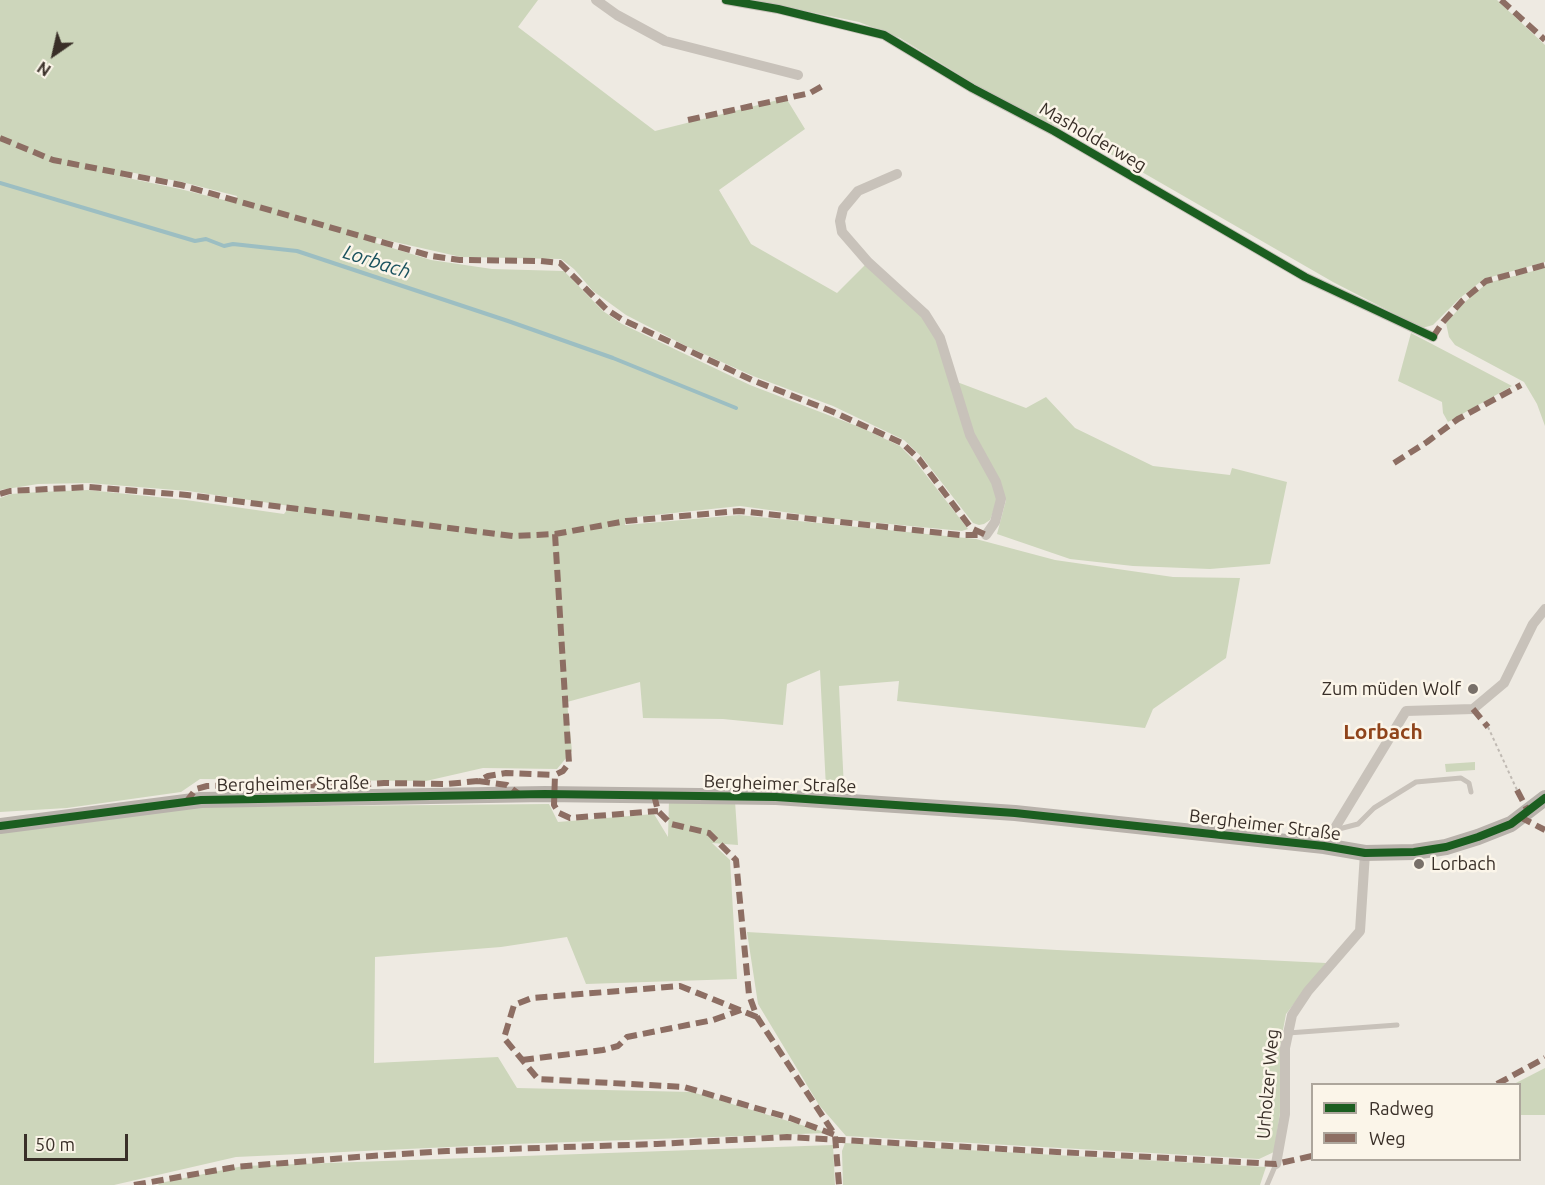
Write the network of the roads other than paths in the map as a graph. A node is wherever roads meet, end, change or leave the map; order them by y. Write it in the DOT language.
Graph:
graph roads {
  1 [pos="596,0"];
  2 [pos="726,0"];
  3 [pos="798,75"];
  4 [pos="897,174"];
  5 [pos="1433,337"];
  6 [pos="986,535"];
  7 [pos="1545,609"];
  8 [pos="1471,792"];
  9 [pos="1545,798"];
  10 [pos="0,826"];
  11 [pos="1334,830"];
  12 [pos="1324,846"];
  13 [pos="1365,853"];
  14 [pos="1397,1025"];
  15 [pos="1288,1033"];
  16 [pos="1276,1164"];
  17 [pos="1267,1185"];
  1 -- 3 [label="street"];
  2 -- 5 [label="street, Masholderweg"];
  4 -- 6 [label="street"];
  7 -- 11 [label="street"];
  8 -- 11 [label="lane"];
  9 -- 13 [label="street, Bergheimer Straße"];
  10 -- 12 [label="street, Bergheimer Straße"];
  11 -- 12 [label="street"];
  12 -- 13 [label="street, Bergheimer Straße"];
  13 -- 15 [label="street, Urholzer Weg"];
  14 -- 15 [label="lane"];
  15 -- 16 [label="street, Urholzer Weg"];
  16 -- 17 [label="lane"];
}
